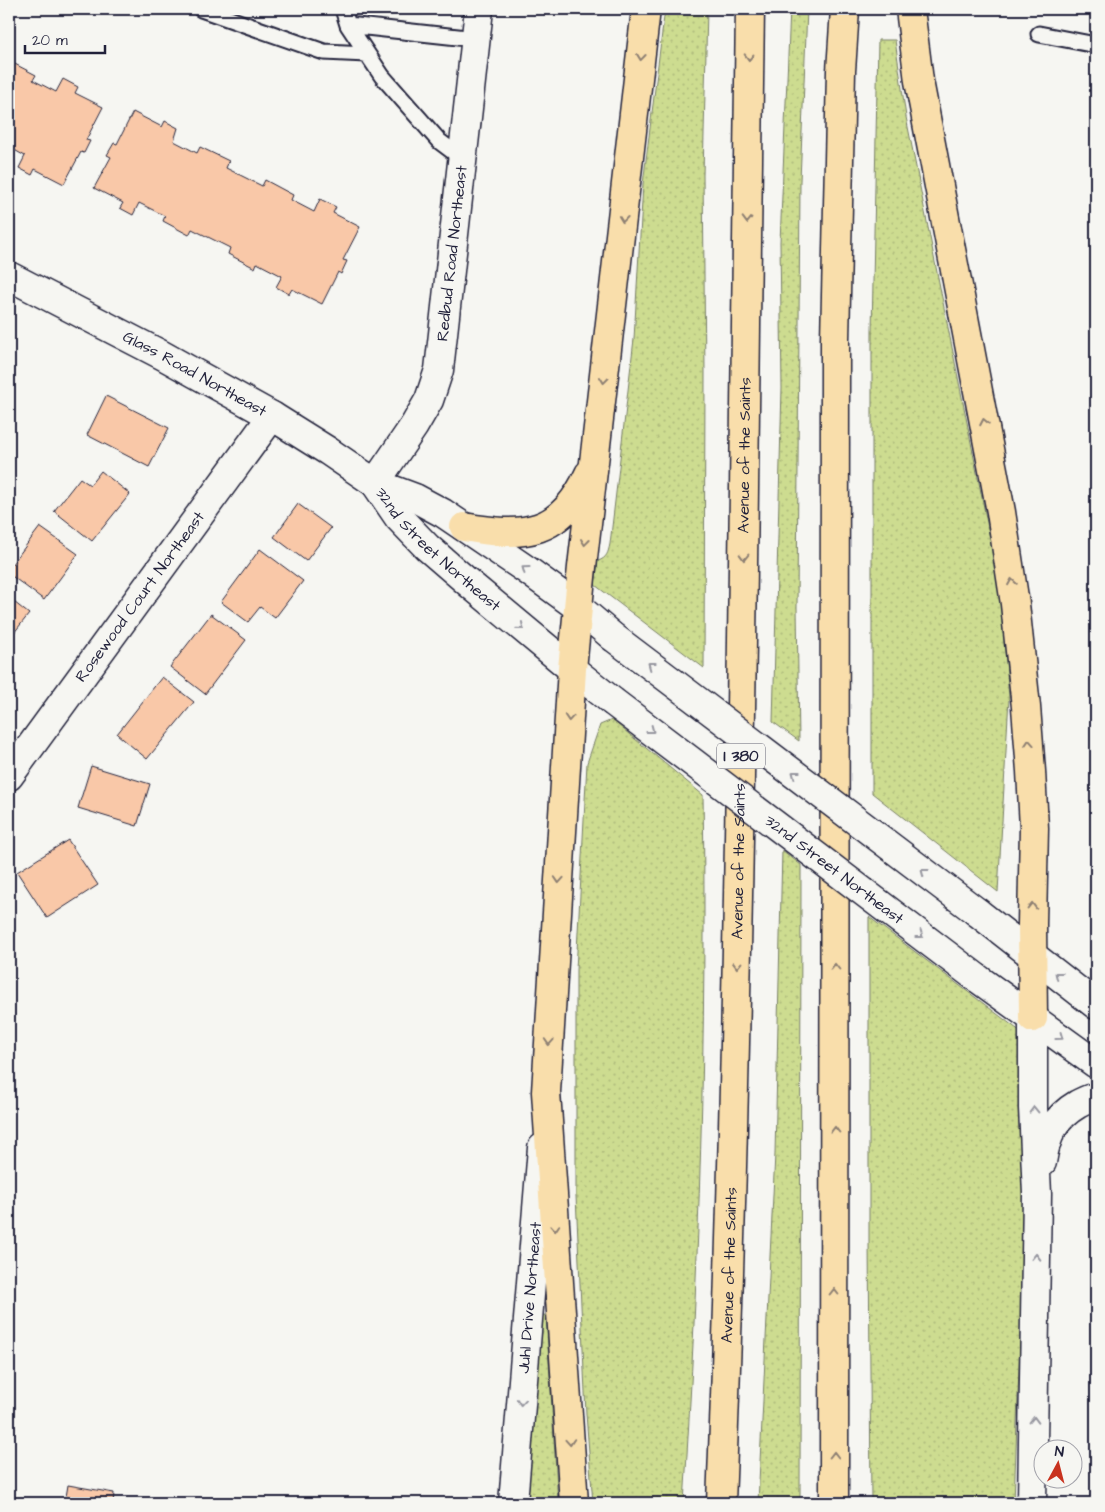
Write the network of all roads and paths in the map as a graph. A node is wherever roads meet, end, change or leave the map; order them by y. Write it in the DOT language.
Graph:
graph roads {
  1 [pos="201,9"];
  2 [pos="343,9"];
  3 [pos="480,9"];
  4 [pos="646,9"];
  5 [pos="750,9"];
  6 [pos="845,9"];
  7 [pos="910,9"];
  8 [pos="348,26"];
  9 [pos="1039,34"];
  10 [pos="476,39"];
  11 [pos="1096,46"];
  12 [pos="367,54"];
  13 [pos="463,159"];
  14 [pos="9,276"];
  15 [pos="272,416"];
  16 [pos="595,461"];
  17 [pos="375,483"];
  18 [pos="464,528"];
  19 [pos="579,608"];
  20 [pos="572,669"];
  21 [pos="9,776"];
  22 [pos="1032,955"];
  23 [pos="1096,1005"];
  24 [pos="1033,1018"];
  25 [pos="1096,1064"];
  26 [pos="546,1092"];
  27 [pos="1096,1097"];
  28 [pos="1038,1194"];
  29 [pos="513,1503"];
  30 [pos="574,1503"];
  31 [pos="722,1503"];
  32 [pos="834,1503"];
  33 [pos="1032,1503"];
  1 -- 12 [label="lane"];
  2 -- 8 [label="lane"];
  3 -- 10 [label="street, Redbud Road Northeast"];
  4 -- 16 [label="highway, one-way"];
  5 -- 31 [label="highway, Avenue of the Saints / I 380, one-way"];
  32 -- 6 [label="highway, one-way"];
  22 -- 7 [label="highway, one-way"];
  8 -- 10 [label="lane"];
  8 -- 12 [label="lane"];
  9 -- 11 [label="lane"];
  10 -- 13 [label="street, Redbud Road Northeast"];
  12 -- 13 [label="lane"];
  13 -- 17 [label="street, Redbud Road Northeast"];
  14 -- 15 [label="street, Glass Road Northeast"];
  15 -- 17 [label="street, Glass Road Northeast"];
  15 -- 21 [label="street, Rosewood Court Northeast"];
  16 -- 18 [label="highway"];
  16 -- 19 [label="highway, one-way"];
  17 -- 18 [label="street, 32nd Street Northeast"];
  17 -- 20 [label="street, 32nd Street Northeast, one-way"];
  19 -- 18 [label="street, 32nd Street Northeast, one-way"];
  19 -- 20 [label="highway"];
  22 -- 19 [label="street, 32nd Street Northeast, one-way, bridge"];
  20 -- 24 [label="street, 32nd Street Northeast, one-way, bridge"];
  20 -- 26 [label="highway, one-way"];
  23 -- 22 [label="street, 32nd Street Northeast, one-way"];
  22 -- 24 [label="highway"];
  24 -- 25 [label="street, 32nd Street Northeast, one-way"];
  28 -- 24 [label="street, one-way"];
  26 -- 29 [label="street, Juhl Drive Northeast, one-way"];
  26 -- 30 [label="highway, one-way"];
  27 -- 28 [label="street"];
  33 -- 28 [label="street, one-way"];
}
